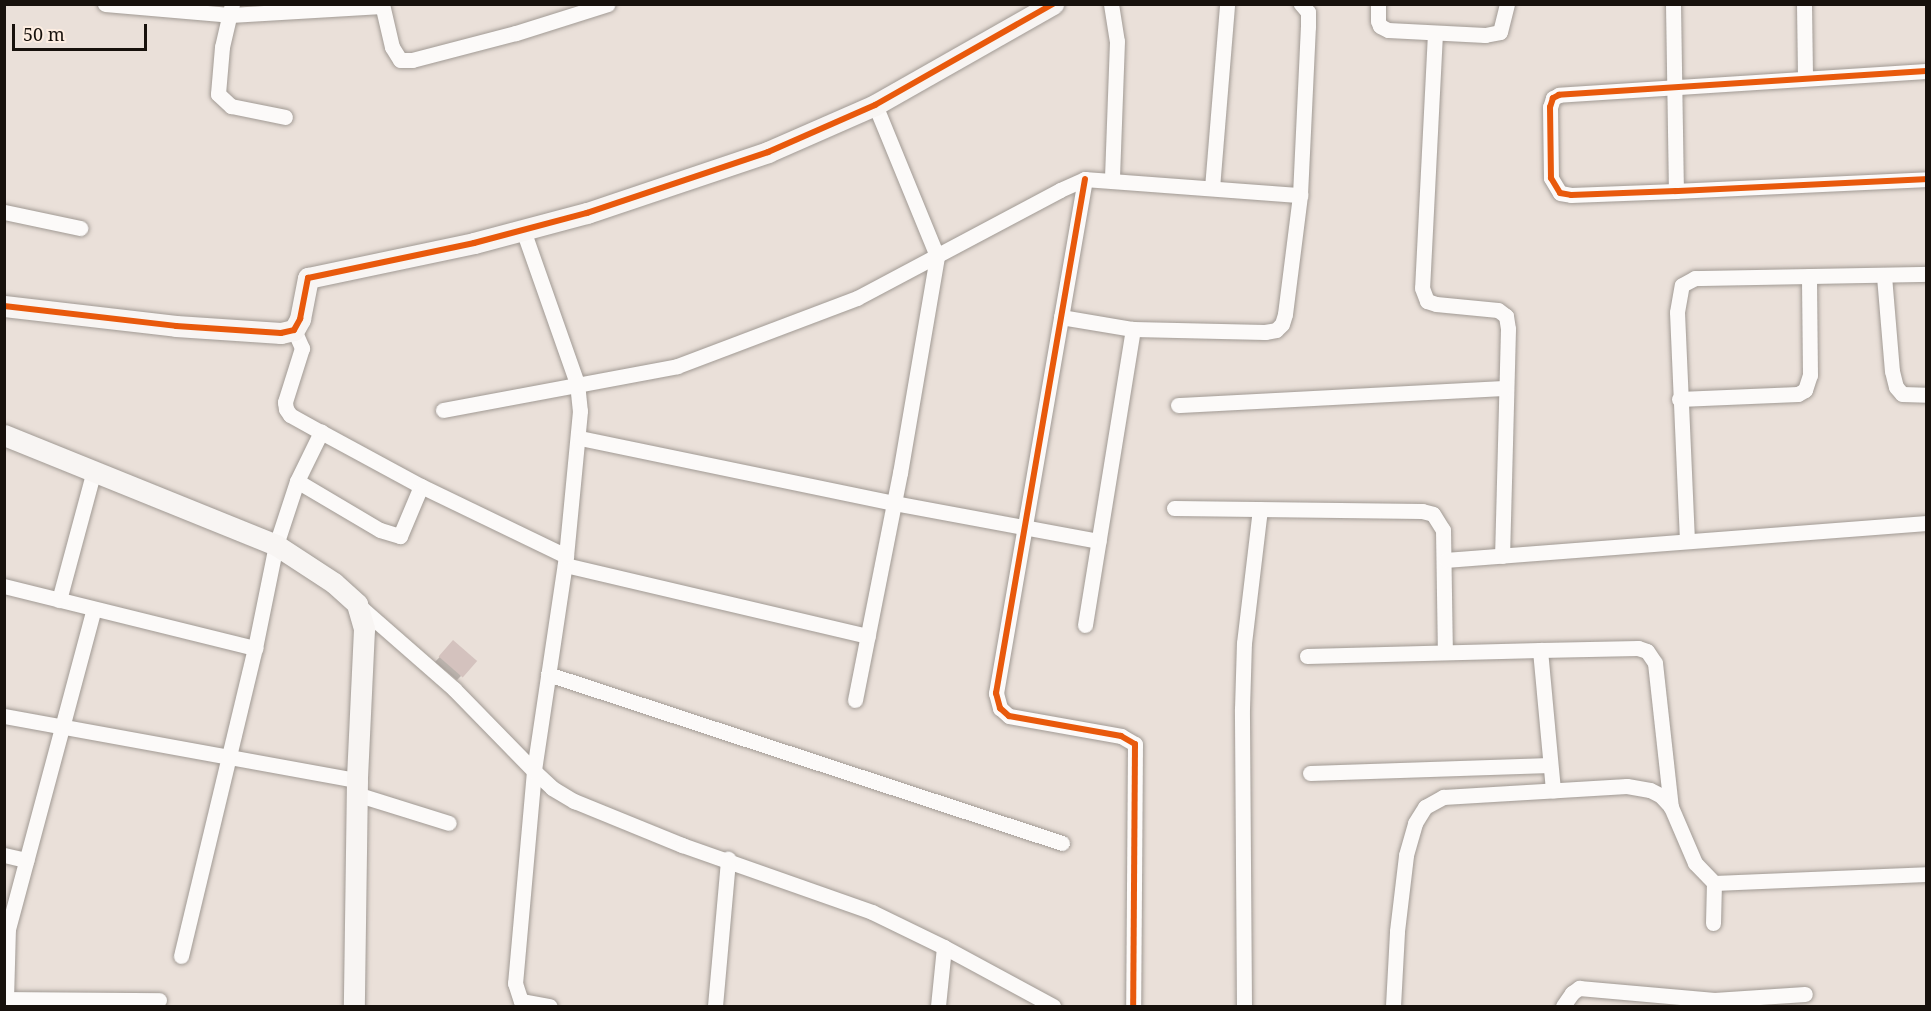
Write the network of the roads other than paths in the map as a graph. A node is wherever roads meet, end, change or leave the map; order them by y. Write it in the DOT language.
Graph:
graph roads {
  1 [pos="105,4"];
  2 [pos="608,4"];
  3 [pos="1053,4"];
  4 [pos="1111,4"];
  5 [pos="1227,4"];
  6 [pos="1301,4"];
  7 [pos="1378,4"];
  8 [pos="1507,4"];
  9 [pos="1673,4"];
  10 [pos="1804,4"];
  11 [pos="382,5"];
  12 [pos="231,10"];
  13 [pos="1435,33"];
  14 [pos="1926,71"];
  15 [pos="1805,78"];
  16 [pos="1674,86"];
  17 [pos="875,105"];
  18 [pos="285,117"];
  19 [pos="1085,179"];
  20 [pos="1112,179"];
  21 [pos="1926,179"];
  22 [pos="1212,188"];
  23 [pos="1676,191"];
  24 [pos="1300,195"];
  25 [pos="4,212"];
  26 [pos="80,228"];
  27 [pos="523,230"];
  28 [pos="937,256"];
  29 [pos="1926,274"];
  30 [pos="1809,276"];
  31 [pos="1884,276"];
  32 [pos="4,306"];
  33 [pos="1061,317"];
  34 [pos="1133,329"];
  35 [pos="294,330"];
  36 [pos="577,383"];
  37 [pos="1506,388"];
  38 [pos="1926,395"];
  39 [pos="1679,399"];
  40 [pos="1178,405"];
  41 [pos="443,410"];
  42 [pos="321,432"];
  43 [pos="4,435"];
  44 [pos="580,438"];
  45 [pos="94,470"];
  46 [pos="297,481"];
  47 [pos="421,486"];
  48 [pos="894,503"];
  49 [pos="1174,508"];
  50 [pos="1260,509"];
  51 [pos="1926,523"];
  52 [pos="1025,528"];
  53 [pos="1099,541"];
  54 [pos="1687,541"];
  55 [pos="276,545"];
  56 [pos="1502,555"];
  57 [pos="1446,560"];
  58 [pos="565,561"];
  59 [pos="4,586"];
  60 [pos="59,600"];
  61 [pos="357,604"];
  62 [pos="94,609"];
  63 [pos="1085,625"];
  64 [pos="868,636"];
  65 [pos="255,648"];
  66 [pos="1540,650"];
  67 [pos="1445,651"];
  68 [pos="1307,656"];
  69 [pos="548,674"];
  70 [pos="855,700"];
  71 [pos="4,716"];
  72 [pos="62,727"];
  73 [pos="228,758"];
  74 [pos="1550,765"];
  75 [pos="534,771"];
  76 [pos="1310,773"];
  77 [pos="356,787"];
  78 [pos="1553,790"];
  79 [pos="1671,807"];
  80 [pos="449,824"];
  81 [pos="1062,843"];
  82 [pos="4,855"];
  83 [pos="728,859"];
  84 [pos="26,860"];
  85 [pos="1926,874"];
  86 [pos="1714,883"];
  87 [pos="1713,923"];
  88 [pos="944,947"];
  89 [pos="181,956"];
  90 [pos="1805,994"];
  91 [pos="5,999"];
  92 [pos="159,1000"];
  93 [pos="92,1003"];
  94 [pos="1714,1004"];
  95 [pos="354,1006"];
  96 [pos="550,1006"];
  97 [pos="715,1006"];
  98 [pos="938,1006"];
  99 [pos="1053,1006"];
  100 [pos="1132,1006"];
  101 [pos="1244,1006"];
  102 [pos="1393,1006"];
  103 [pos="1563,1006"];
  1 -- 12 [label="street"];
  2 -- 11 [label="street"];
  3 -- 17 [label="street"];
  4 -- 20 [label="street"];
  5 -- 22 [label="street"];
  6 -- 24 [label="street"];
  7 -- 13 [label="street"];
  8 -- 13 [label="street"];
  9 -- 16 [label="street"];
  10 -- 15 [label="street"];
  11 -- 12 [label="street"];
  12 -- 18 [label="street"];
  13 -- 37 [label="street"];
  14 -- 15 [label="street"];
  15 -- 16 [label="street"];
  16 -- 23 [label="street"];
  16 -- 23 [label="street"];
  17 -- 27 [label="street"];
  17 -- 28 [label="street"];
  19 -- 20 [label="street"];
  19 -- 28 [label="street"];
  19 -- 33 [label="street"];
  20 -- 22 [label="street"];
  21 -- 23 [label="street"];
  22 -- 24 [label="street"];
  24 -- 34 [label="street"];
  25 -- 26 [label="street"];
  27 -- 35 [label="street"];
  27 -- 36 [label="street"];
  28 -- 36 [label="street"];
  28 -- 48 [label="street"];
  29 -- 31 [label="street"];
  30 -- 31 [label="street"];
  30 -- 39 [label="street"];
  30 -- 39 [label="street"];
  31 -- 38 [label="street"];
  32 -- 35 [label="street"];
  33 -- 34 [label="street"];
  33 -- 52 [label="street"];
  34 -- 53 [label="street"];
  35 -- 42 [label="street"];
  36 -- 41 [label="street"];
  36 -- 44 [label="street"];
  37 -- 40 [label="street"];
  37 -- 56 [label="street"];
  39 -- 54 [label="street"];
  42 -- 46 [label="street"];
  42 -- 47 [label="street"];
  43 -- 45 [label="street"];
  44 -- 48 [label="street"];
  44 -- 58 [label="street"];
  45 -- 55 [label="street"];
  45 -- 60 [label="street"];
  46 -- 47 [label="street"];
  46 -- 55 [label="street"];
  47 -- 58 [label="street"];
  48 -- 52 [label="street"];
  48 -- 64 [label="street"];
  49 -- 50 [label="street"];
  50 -- 57 [label="street"];
  50 -- 101 [label="street"];
  51 -- 54 [label="street"];
  52 -- 53 [label="street"];
  52 -- 100 [label="street"];
  53 -- 63 [label="street"];
  54 -- 56 [label="street"];
  55 -- 61 [label="street"];
  55 -- 65 [label="street"];
  56 -- 57 [label="street"];
  57 -- 67 [label="street"];
  58 -- 64 [label="street"];
  58 -- 69 [label="street"];
  59 -- 60 [label="street"];
  60 -- 62 [label="street"];
  61 -- 75 [label="street"];
  61 -- 77 [label="street"];
  62 -- 65 [label="street"];
  62 -- 72 [label="street"];
  64 -- 70 [label="street"];
  65 -- 73 [label="street"];
  66 -- 67 [label="street"];
  66 -- 74 [label="street"];
  66 -- 79 [label="street"];
  67 -- 68 [label="street"];
  69 -- 75 [label="street"];
  69 -- 81 [label="street"];
  71 -- 72 [label="street"];
  72 -- 73 [label="street"];
  72 -- 84 [label="street"];
  73 -- 77 [label="street"];
  73 -- 89 [label="street"];
  74 -- 76 [label="street"];
  74 -- 78 [label="street"];
  75 -- 83 [label="street"];
  75 -- 96 [label="street"];
  77 -- 80 [label="street"];
  77 -- 95 [label="street"];
  78 -- 79 [label="street"];
  78 -- 102 [label="street"];
  79 -- 86 [label="street"];
  82 -- 84 [label="street"];
  83 -- 88 [label="street"];
  83 -- 97 [label="street"];
  84 -- 91 [label="street"];
  85 -- 86 [label="street"];
  86 -- 87 [label="street"];
  88 -- 98 [label="street"];
  88 -- 99 [label="street"];
  90 -- 94 [label="street"];
  91 -- 93 [label="street"];
  92 -- 93 [label="street"];
  94 -- 103 [label="street"];
}
